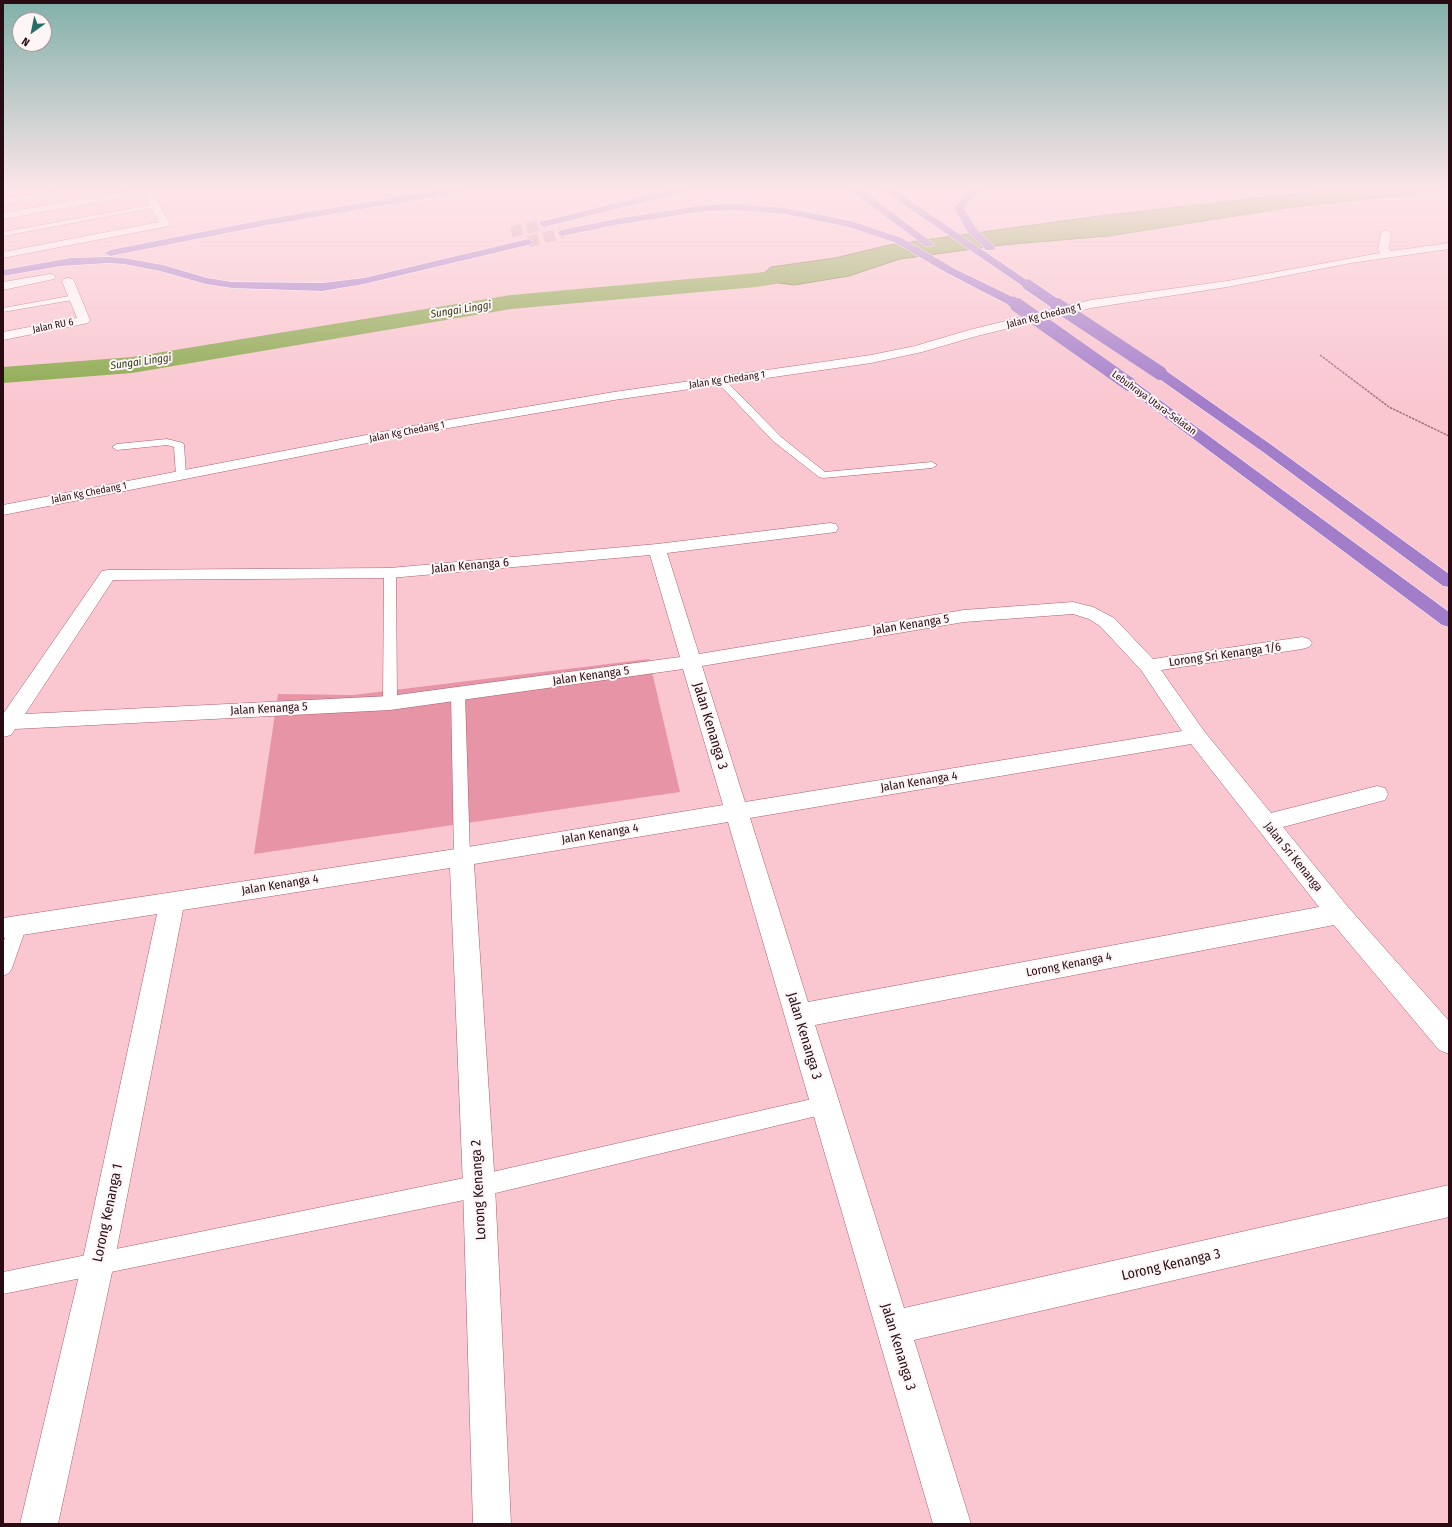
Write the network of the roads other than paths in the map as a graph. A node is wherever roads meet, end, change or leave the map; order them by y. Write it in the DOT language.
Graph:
graph roads {
  1 [pos="19,260"];
  2 [pos="39,260"];
  3 [pos="112,260"];
  4 [pos="154,260"];
  5 [pos="451,260"];
  6 [pos="933,260"];
  7 [pos="953,260"];
  8 [pos="992,260"];
  9 [pos="1003,260"];
  10 [pos="1350,260"];
  11 [pos="179,262"];
  12 [pos="3,263"];
  13 [pos="163,268"];
  14 [pos="3,273"];
  15 [pos="260,275"];
  16 [pos="50,277"];
  17 [pos="68,281"];
  18 [pos="1028,285"];
  19 [pos="3,286"];
  20 [pos="75,297"];
  21 [pos="1013,302"];
  22 [pos="3,310"];
  23 [pos="3,336"];
  24 [pos="721,380"];
  25 [pos="117,447"];
  26 [pos="932,466"];
  27 [pos="181,475"];
  28 [pos="3,510"];
  29 [pos="830,528"];
  30 [pos="657,549"];
  31 [pos="390,573"];
  32 [pos="1449,582"];
  33 [pos="1449,622"];
  34 [pos="1302,643"];
  35 [pos="691,662"];
  36 [pos="1148,666"];
  37 [pos="458,694"];
  38 [pos="390,703"];
  39 [pos="6,726"];
  40 [pos="1196,736"];
  41 [pos="1377,794"];
  42 [pos="736,812"];
  43 [pos="1265,823"];
  44 [pos="462,857"];
  45 [pos="172,902"];
  46 [pos="1339,914"];
  47 [pos="10,926"];
  48 [pos="3,968"];
  49 [pos="798,1016"];
  50 [pos="1449,1041"];
  51 [pos="825,1105"];
  52 [pos="479,1186"];
  53 [pos="1449,1201"];
  54 [pos="98,1263"];
  55 [pos="3,1283"];
  56 [pos="892,1328"];
  57 [pos="39,1524"];
  58 [pos="492,1524"];
  59 [pos="952,1524"];
  1 -- 12 [label="highway"];
  2 -- 14 [label="highway"];
  3 -- 13 [label="highway"];
  4 -- 13 [label="highway"];
  5 -- 13 [label="highway"];
  6 -- 21 [label="highway"];
  7 -- 21 [label="highway, Lebuhraya Utara–Selatan"];
  8 -- 18 [label="highway"];
  9 -- 18 [label="highway"];
  10 -- 24 [label="street, Jalan Kg Chedang 1"];
  11 -- 15 [label="highway"];
  16 -- 19 [label="street"];
  17 -- 20 [label="street, Jalan RU 6"];
  18 -- 32 [label="highway, bridge"];
  20 -- 22 [label="lane"];
  20 -- 23 [label="street, Jalan RU 6"];
  21 -- 33 [label="highway, Lebuhraya Utara–Selatan, bridge"];
  24 -- 26 [label="lane"];
  24 -- 27 [label="street, Jalan Kg Chedang 1"];
  25 -- 27 [label="lane"];
  27 -- 28 [label="street, Jalan Kg Chedang 1"];
  29 -- 30 [label="street, Jalan Kenanga 6"];
  30 -- 31 [label="street, Jalan Kenanga 6"];
  30 -- 35 [label="street, Jalan Kenanga 3"];
  31 -- 38 [label="lane"];
  31 -- 39 [label="street, Jalan Kenanga 6"];
  34 -- 36 [label="street, Lorong Sri Kenanga 1/6"];
  35 -- 36 [label="street, Jalan Kenanga 5"];
  35 -- 37 [label="street, Jalan Kenanga 5"];
  35 -- 42 [label="street, Jalan Kenanga 3"];
  36 -- 40 [label="street, Jalan Sri Kenanga"];
  37 -- 38 [label="street, Jalan Kenanga 5"];
  37 -- 44 [label="lane"];
  38 -- 39 [label="street, Jalan Kenanga 5"];
  40 -- 42 [label="street, Jalan Kenanga 4"];
  40 -- 43 [label="street, Jalan Sri Kenanga"];
  41 -- 43 [label="street"];
  42 -- 44 [label="street, Jalan Kenanga 4"];
  42 -- 49 [label="street, Jalan Kenanga 3"];
  43 -- 46 [label="street, Jalan Sri Kenanga"];
  44 -- 45 [label="street, Jalan Kenanga 4"];
  44 -- 52 [label="street, Lorong Kenanga 2"];
  45 -- 47 [label="street, Jalan Kenanga 4"];
  45 -- 54 [label="street, Lorong Kenanga 1"];
  46 -- 49 [label="street, Lorong Kenanga 4"];
  46 -- 50 [label="street, Jalan Sri Kenanga"];
  47 -- 48 [label="lane"];
  49 -- 51 [label="street, Jalan Kenanga 3"];
  51 -- 52 [label="lane"];
  51 -- 56 [label="street, Jalan Kenanga 3"];
  52 -- 54 [label="lane"];
  52 -- 58 [label="street, Lorong Kenanga 2"];
  53 -- 56 [label="street, Lorong Kenanga 3"];
  54 -- 55 [label="lane"];
  54 -- 57 [label="street, Lorong Kenanga 1"];
  56 -- 59 [label="street, Jalan Kenanga 3"];
}
